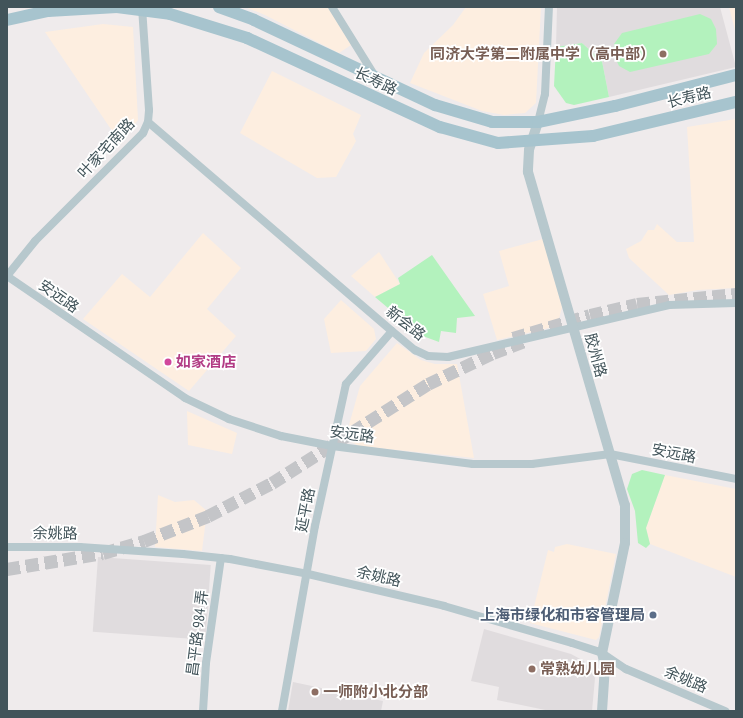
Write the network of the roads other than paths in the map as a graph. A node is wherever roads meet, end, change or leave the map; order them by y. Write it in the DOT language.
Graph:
graph roads {
  1 [pos="219,7"];
  2 [pos="332,7"];
  3 [pos="549,7"];
  4 [pos="142,8"];
  5 [pos="7,20"];
  6 [pos="736,75"];
  7 [pos="376,79"];
  8 [pos="736,102"];
  9 [pos="148,122"];
  10 [pos="538,122"];
  11 [pos="531,142"];
  12 [pos="7,276"];
  13 [pos="736,303"];
  14 [pos="573,327"];
  15 [pos="392,331"];
  16 [pos="332,446"];
  17 [pos="610,454"];
  18 [pos="736,479"];
  19 [pos="7,547"];
  20 [pos="221,558"];
  21 [pos="308,574"];
  22 [pos="602,653"];
  23 [pos="203,711"];
  24 [pos="282,711"];
  25 [pos="602,711"];
  26 [pos="725,711"];
  1 -- 7 [label="main road, 长寿路"];
  2 -- 7 [label="street"];
  3 -- 10 [label="street, 胶州路"];
  4 -- 5 [label="main road, 长寿路"];
  4 -- 9 [label="street, 叶家宅南路"];
  4 -- 11 [label="main road, 长寿路"];
  6 -- 10 [label="main road, 长寿路"];
  7 -- 10 [label="main road, 长寿路"];
  8 -- 11 [label="main road, 长寿路"];
  9 -- 12 [label="street, 叶家宅南路"];
  9 -- 15 [label="street, 新会路"];
  10 -- 11 [label="street, 胶州路"];
  11 -- 14 [label="street, 胶州路"];
  12 -- 16 [label="street, 安远路"];
  13 -- 14 [label="street, 新会路"];
  14 -- 15 [label="street, 新会路"];
  14 -- 17 [label="street, 胶州路"];
  15 -- 16 [label="street, 延平路"];
  16 -- 17 [label="street, 安远路"];
  16 -- 21 [label="street, 延平路"];
  17 -- 18 [label="street, 安远路"];
  17 -- 22 [label="street, 胶州路"];
  19 -- 20 [label="street, 余姚路"];
  20 -- 21 [label="street, 余姚路"];
  20 -- 23 [label="street, 昌平路 984 弄"];
  21 -- 22 [label="street, 余姚路"];
  21 -- 24 [label="street, 延平路"];
  22 -- 25 [label="street, 胶州路"];
  22 -- 26 [label="street, 余姚路"];
}
